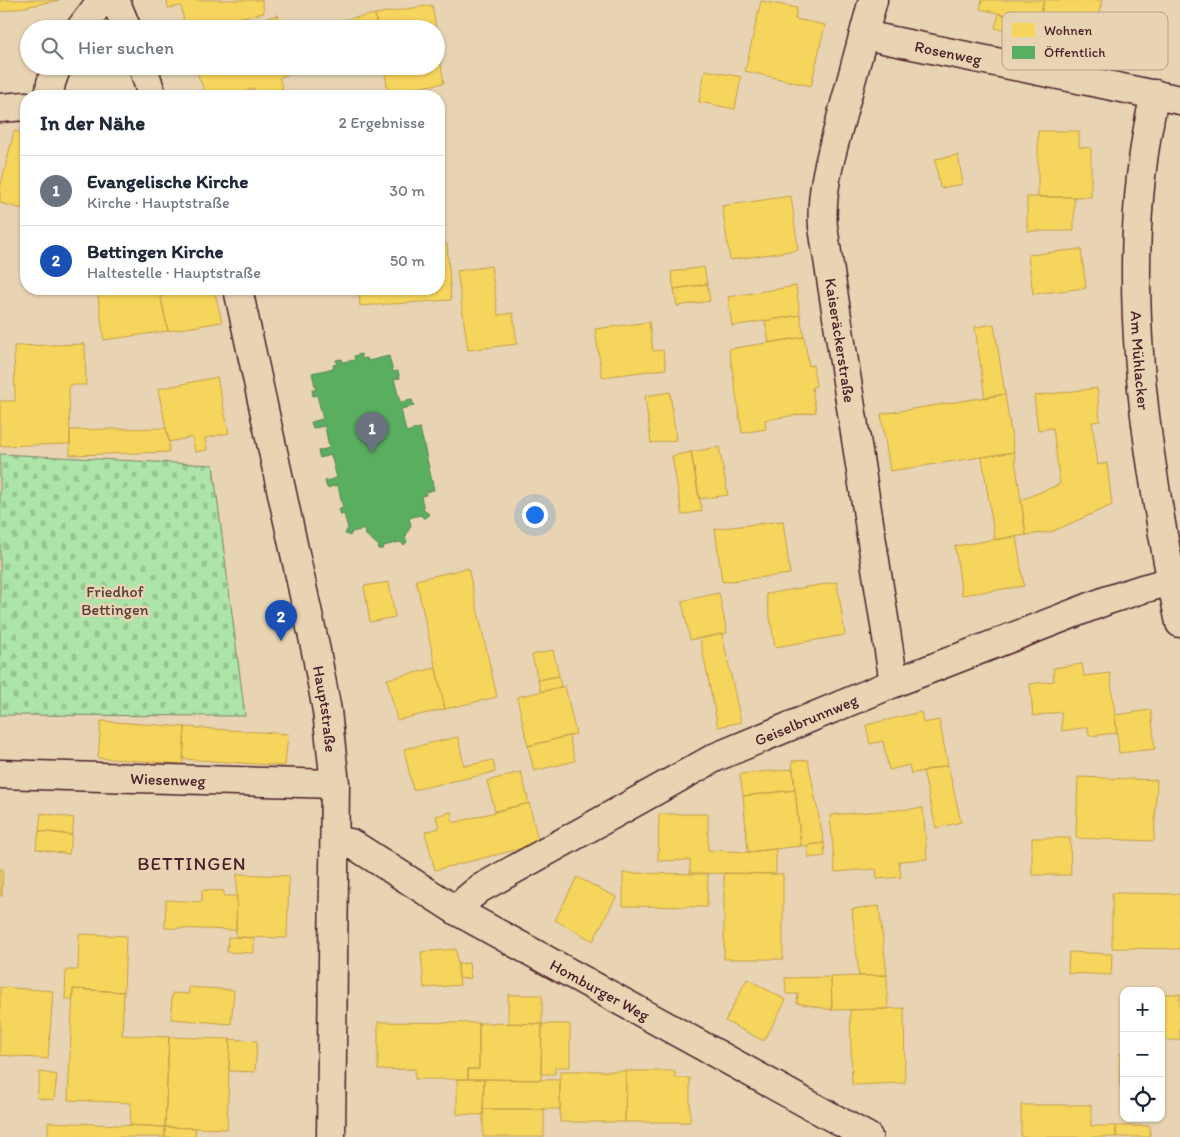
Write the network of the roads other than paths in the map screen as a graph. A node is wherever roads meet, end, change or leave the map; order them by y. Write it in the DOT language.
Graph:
graph roads {
  1 [pos="102,0"];
  2 [pos="115,0"];
  3 [pos="873,0"];
  4 [pos="87,20"];
  5 [pos="123,20"];
  6 [pos="864,35"];
  7 [pos="1002,63"];
  8 [pos="1036,70"];
  9 [pos="54,75"];
  10 [pos="146,75"];
  11 [pos="50,90"];
  12 [pos="150,90"];
  13 [pos="1168,97"];
  14 [pos="20,106"];
  15 [pos="0,108"];
  16 [pos="239,295"];
  17 [pos="1176,580"];
  18 [pos="1180,623"];
  19 [pos="894,682"];
  20 [pos="0,774"];
  21 [pos="335,784"];
  22 [pos="335,842"];
  23 [pos="457,911"];
  24 [pos="331,1137"];
  25 [pos="868,1137"];
  1 -- 4 [label="street"];
  2 -- 5 [label="street"];
  3 -- 6 [label="street, Kaiseräckerstraße"];
  6 -- 7 [label="street, Rosenweg"];
  6 -- 19 [label="street, Kaiseräckerstraße"];
  8 -- 13 [label="street, Rosenweg"];
  9 -- 11 [label="street"];
  10 -- 12 [label="street"];
  13 -- 17 [label="street, Am Mühlacker"];
  14 -- 15 [label="street"];
  16 -- 21 [label="street, Hauptstraße"];
  17 -- 18 [label="street, Am Mühlacker"];
  17 -- 19 [label="street, Geiselbrunnweg"];
  19 -- 23 [label="street, Geiselbrunnweg"];
  20 -- 21 [label="street, Wiesenweg"];
  21 -- 22 [label="street, Hauptstraße"];
  22 -- 23 [label="street, Homburger Weg"];
  22 -- 24 [label="street, Hauptstraße"];
  23 -- 25 [label="street, Homburger Weg"];
}
